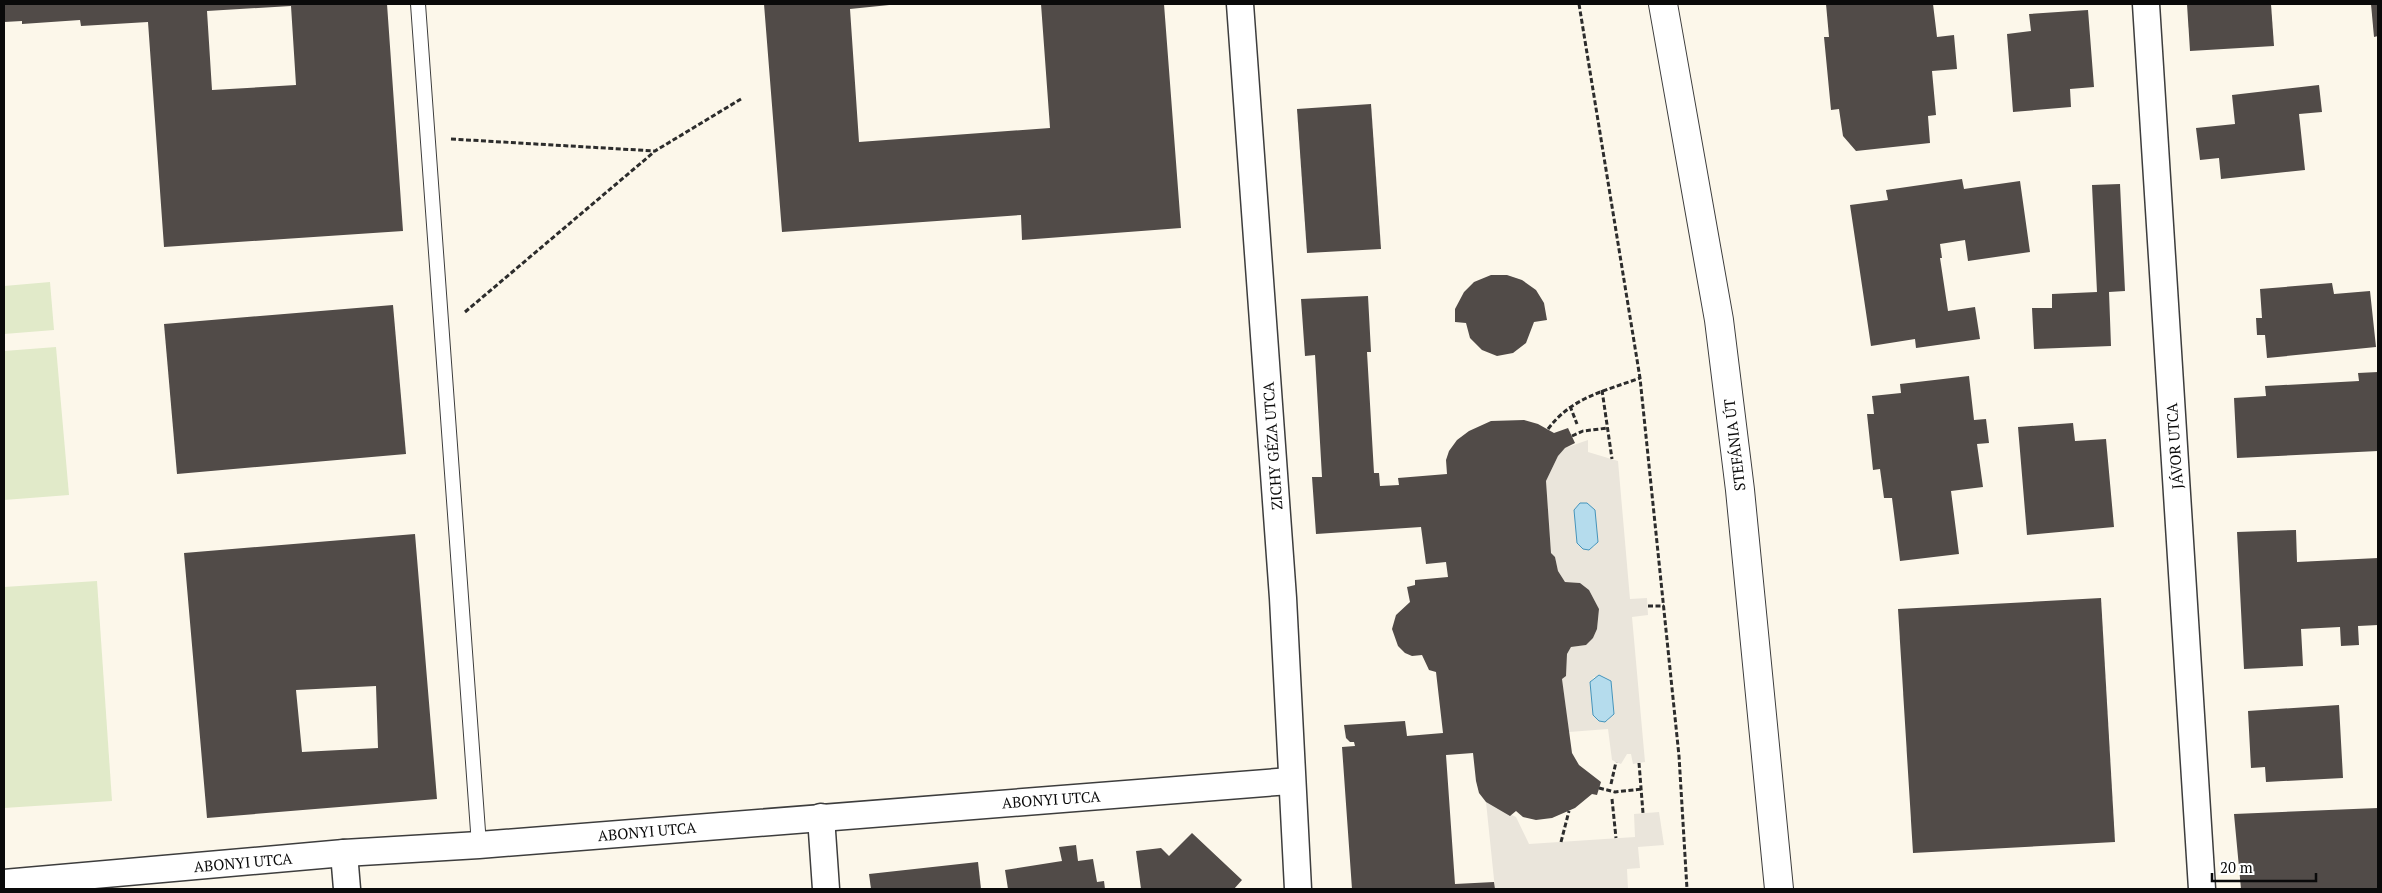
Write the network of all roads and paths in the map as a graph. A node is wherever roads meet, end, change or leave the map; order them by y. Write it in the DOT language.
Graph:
graph roads {
  1 [pos="418,4"];
  2 [pos="1240,4"];
  3 [pos="1579,4"];
  4 [pos="1663,4"];
  5 [pos="2146,4"];
  6 [pos="741,99"];
  7 [pos="428,138"];
  8 [pos="655,151"];
  9 [pos="442,332"];
  10 [pos="1640,378"];
  11 [pos="1602,390"];
  12 [pos="1570,406"];
  13 [pos="1577,424"];
  14 [pos="1608,428"];
  15 [pos="1548,429"];
  16 [pos="1572,436"];
  17 [pos="1612,459"];
  18 [pos="1648,606"];
  19 [pos="1664,606"];
  20 [pos="1616,762"];
  21 [pos="1639,763"];
  22 [pos="1290,781"];
  23 [pos="1611,784"];
  24 [pos="1599,788"];
  25 [pos="1642,789"];
  26 [pos="1612,800"];
  27 [pos="1569,811"];
  28 [pos="1643,813"];
  29 [pos="820,817"];
  30 [pos="1616,838"];
  31 [pos="1561,842"];
  32 [pos="479,845"];
  33 [pos="344,853"];
  34 [pos="4,883"];
  35 [pos="347,889"];
  36 [pos="826,889"];
  37 [pos="1298,889"];
  38 [pos="1687,889"];
  39 [pos="1778,889"];
  40 [pos="2202,889"];
  1 -- 7 [label="lane"];
  2 -- 22 [label="street, ZICHY GÉZA UTCA"];
  3 -- 10 [label="path"];
  4 -- 39 [label="street, STEFÁNIA ÚT"];
  5 -- 40 [label="street, JÁVOR UTCA"];
  6 -- 8 [label="path"];
  7 -- 8 [label="path"];
  7 -- 9 [label="lane"];
  8 -- 9 [label="path"];
  9 -- 32 [label="lane"];
  10 -- 11 [label="path"];
  10 -- 19 [label="path"];
  11 -- 12 [label="path"];
  11 -- 14 [label="path"];
  12 -- 13 [label="path"];
  12 -- 15 [label="path"];
  14 -- 16 [label="path"];
  14 -- 17 [label="path"];
  18 -- 19 [label="path"];
  19 -- 38 [label="path"];
  20 -- 23 [label="path"];
  21 -- 25 [label="path"];
  22 -- 29 [label="street, ABONYI UTCA"];
  22 -- 37 [label="street, ZICHY GÉZA UTCA"];
  24 -- 25 [label="path"];
  25 -- 28 [label="path"];
  26 -- 30 [label="path"];
  27 -- 31 [label="path"];
  29 -- 32 [label="street, ABONYI UTCA"];
  29 -- 36 [label="street"];
  32 -- 33 [label="street, ABONYI UTCA"];
  33 -- 34 [label="street, ABONYI UTCA"];
  33 -- 35 [label="street"];
}
